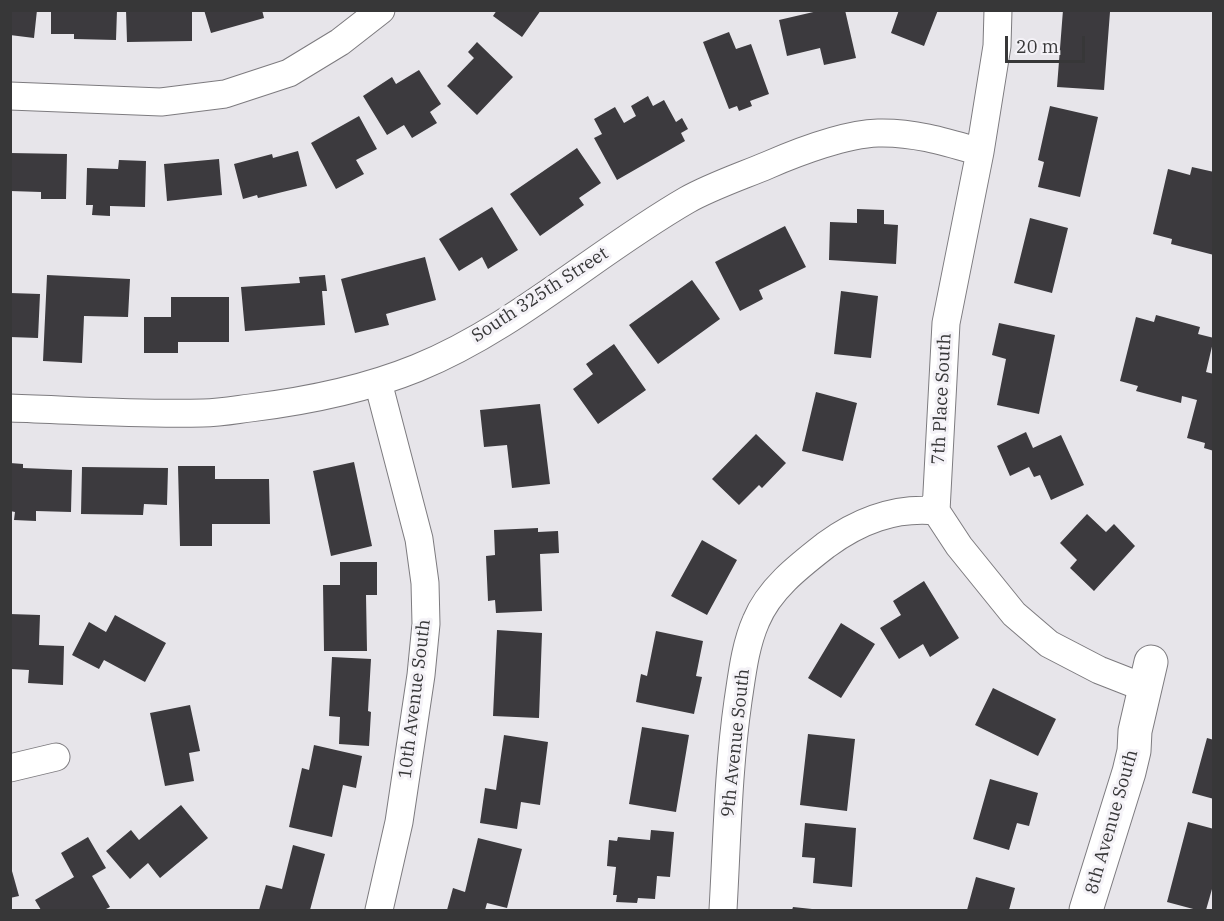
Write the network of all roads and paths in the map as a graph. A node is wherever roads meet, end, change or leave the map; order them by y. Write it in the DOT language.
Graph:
graph roads {
  1 [pos="381,10"];
  2 [pos="998,10"];
  3 [pos="10,96"];
  4 [pos="980,152"];
  5 [pos="378,382"];
  6 [pos="10,408"];
  7 [pos="936,511"];
  8 [pos="1148,675"];
  9 [pos="56,757"];
  10 [pos="10,768"];
  11 [pos="379,910"];
  12 [pos="723,910"];
  13 [pos="1086,910"];
  1 -- 3 [label="street"];
  2 -- 4 [label="street, 7th Place South"];
  4 -- 5 [label="street, South 325th Street"];
  4 -- 7 [label="street, 7th Place South"];
  5 -- 6 [label="street, South 325th Street"];
  5 -- 11 [label="street, 10th Avenue South"];
  7 -- 8 [label="street"];
  7 -- 12 [label="street, 9th Avenue South"];
  8 -- 13 [label="street, 8th Avenue South"];
  9 -- 10 [label="street"];
}
